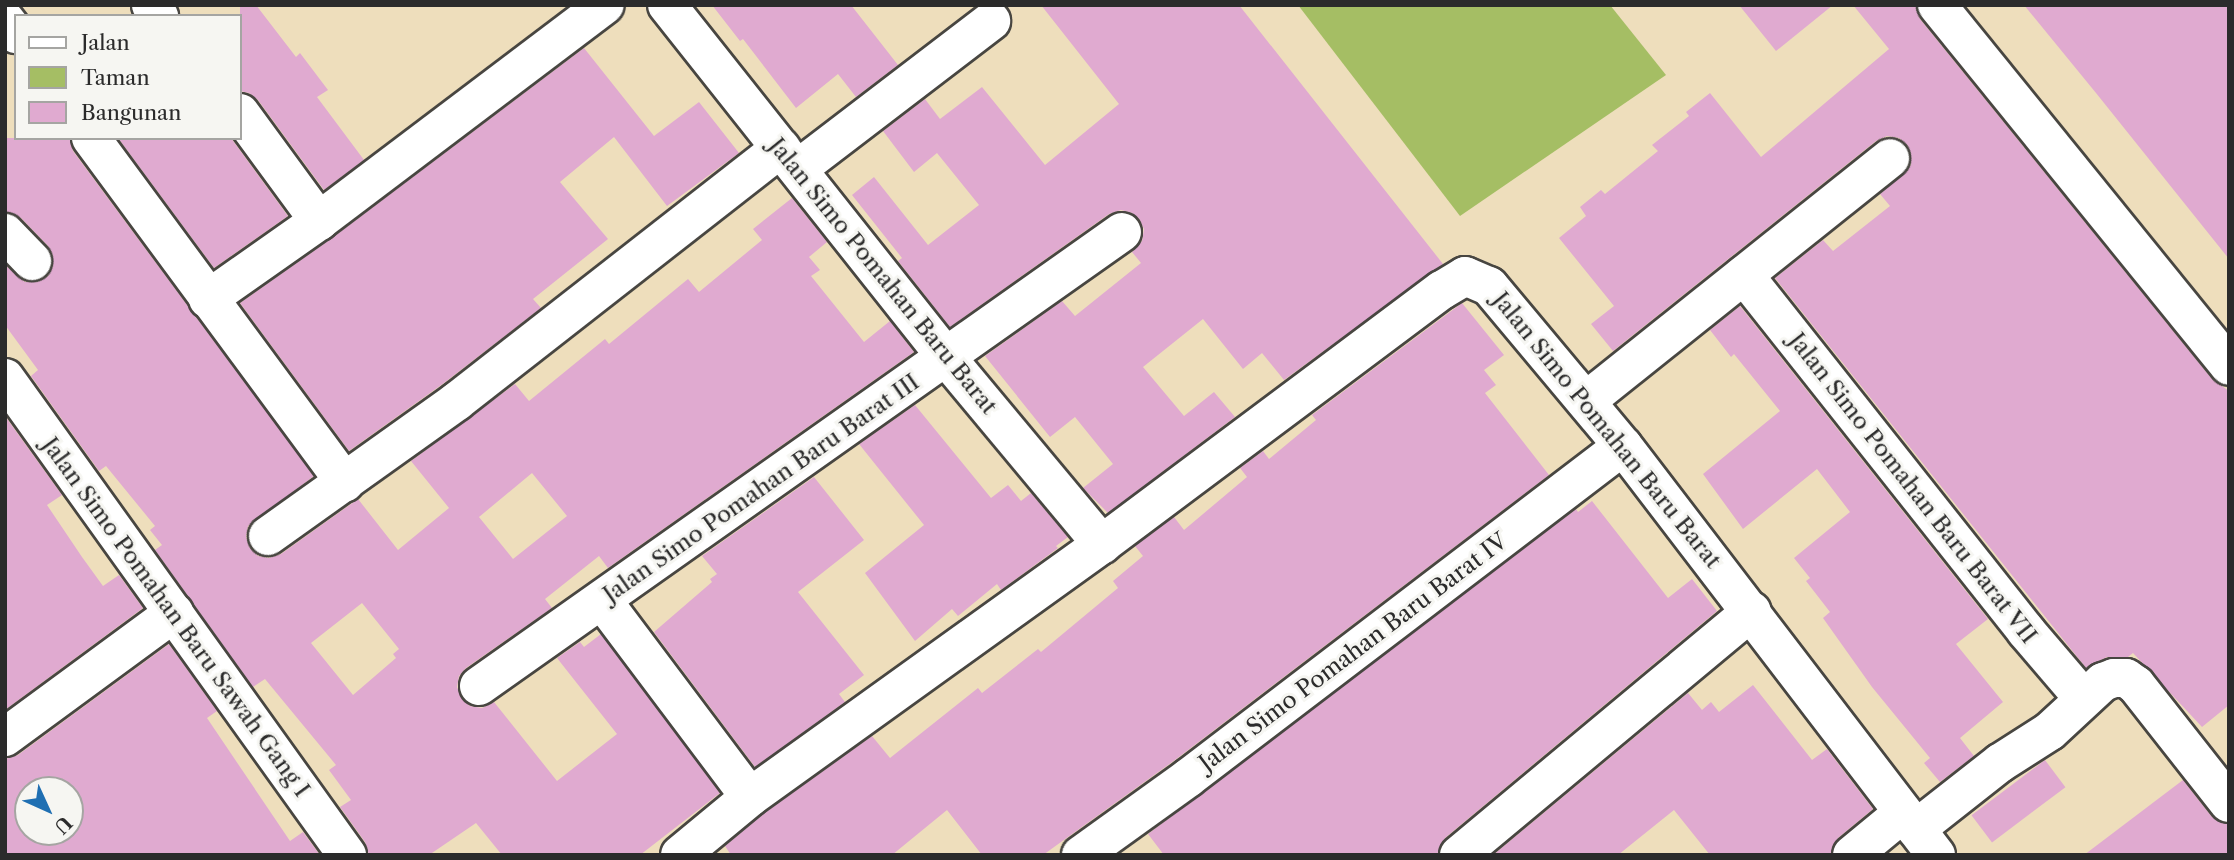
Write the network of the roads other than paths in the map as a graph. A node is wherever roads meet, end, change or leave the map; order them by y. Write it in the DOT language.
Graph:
graph roads {
  1 [pos="605,5"];
  2 [pos="667,5"];
  3 [pos="1937,5"];
  4 [pos="991,20"];
  5 [pos="242,116"];
  6 [pos="92,140"];
  7 [pos="790,158"];
  8 [pos="1890,158"];
  9 [pos="319,221"];
  10 [pos="1122,232"];
  11 [pos="5,233"];
  12 [pos="32,261"];
  13 [pos="1744,275"];
  14 [pos="208,299"];
  15 [pos="947,357"];
  16 [pos="2229,365"];
  17 [pos="5,378"];
  18 [pos="1586,401"];
  19 [pos="1623,446"];
  20 [pos="345,482"];
  21 [pos="268,536"];
  22 [pos="1102,544"];
  23 [pos="587,611"];
  24 [pos="1752,611"];
  25 [pos="174,613"];
  26 [pos="479,686"];
  27 [pos="2084,699"];
  28 [pos="5,737"];
  29 [pos="750,797"];
  30 [pos="2229,803"];
  31 [pos="1919,832"];
  32 [pos="347,855"];
  33 [pos="680,855"];
  34 [pos="1080,855"];
  35 [pos="1459,855"];
  36 [pos="1853,855"];
  1 -- 9 [label="street"];
  2 -- 7 [label="street, Jalan Simo Pomahan Baru Barat"];
  3 -- 16 [label="street"];
  4 -- 7 [label="street"];
  5 -- 9 [label="street"];
  6 -- 14 [label="street"];
  7 -- 15 [label="street, Jalan Simo Pomahan Baru Barat"];
  7 -- 20 [label="street"];
  8 -- 13 [label="street"];
  9 -- 14 [label="street"];
  10 -- 15 [label="street, Jalan Simo Pomahan Baru Barat III"];
  11 -- 12 [label="street"];
  13 -- 18 [label="street"];
  13 -- 27 [label="street, Jalan Simo Pomahan Baru Barat VII"];
  14 -- 20 [label="street"];
  15 -- 22 [label="street, Jalan Simo Pomahan Baru Barat"];
  15 -- 23 [label="street, Jalan Simo Pomahan Baru Barat III"];
  17 -- 25 [label="street, Jalan Simo Pomahan Baru Sawah Gang I"];
  18 -- 19 [label="street, Jalan Simo Pomahan Baru Barat"];
  18 -- 22 [label="street, Jalan Simo Pomahan Baru Barat"];
  19 -- 24 [label="street, Jalan Simo Pomahan Baru Barat"];
  19 -- 34 [label="street, Jalan Simo Pomahan Baru Barat IV"];
  20 -- 21 [label="street"];
  22 -- 29 [label="street, Jalan Simo Pomahan Baru Barat"];
  23 -- 26 [label="street, Jalan Simo Pomahan Baru Barat III"];
  23 -- 29 [label="street"];
  24 -- 31 [label="street, Jalan Simo Pomahan Baru Barat"];
  24 -- 35 [label="street"];
  25 -- 28 [label="street"];
  25 -- 32 [label="street, Jalan Simo Pomahan Baru Sawah Gang I"];
  27 -- 30 [label="street"];
  27 -- 31 [label="street"];
  29 -- 33 [label="street, Jalan Simo Pomahan Baru Barat"];
  31 -- 36 [label="street"];
}
